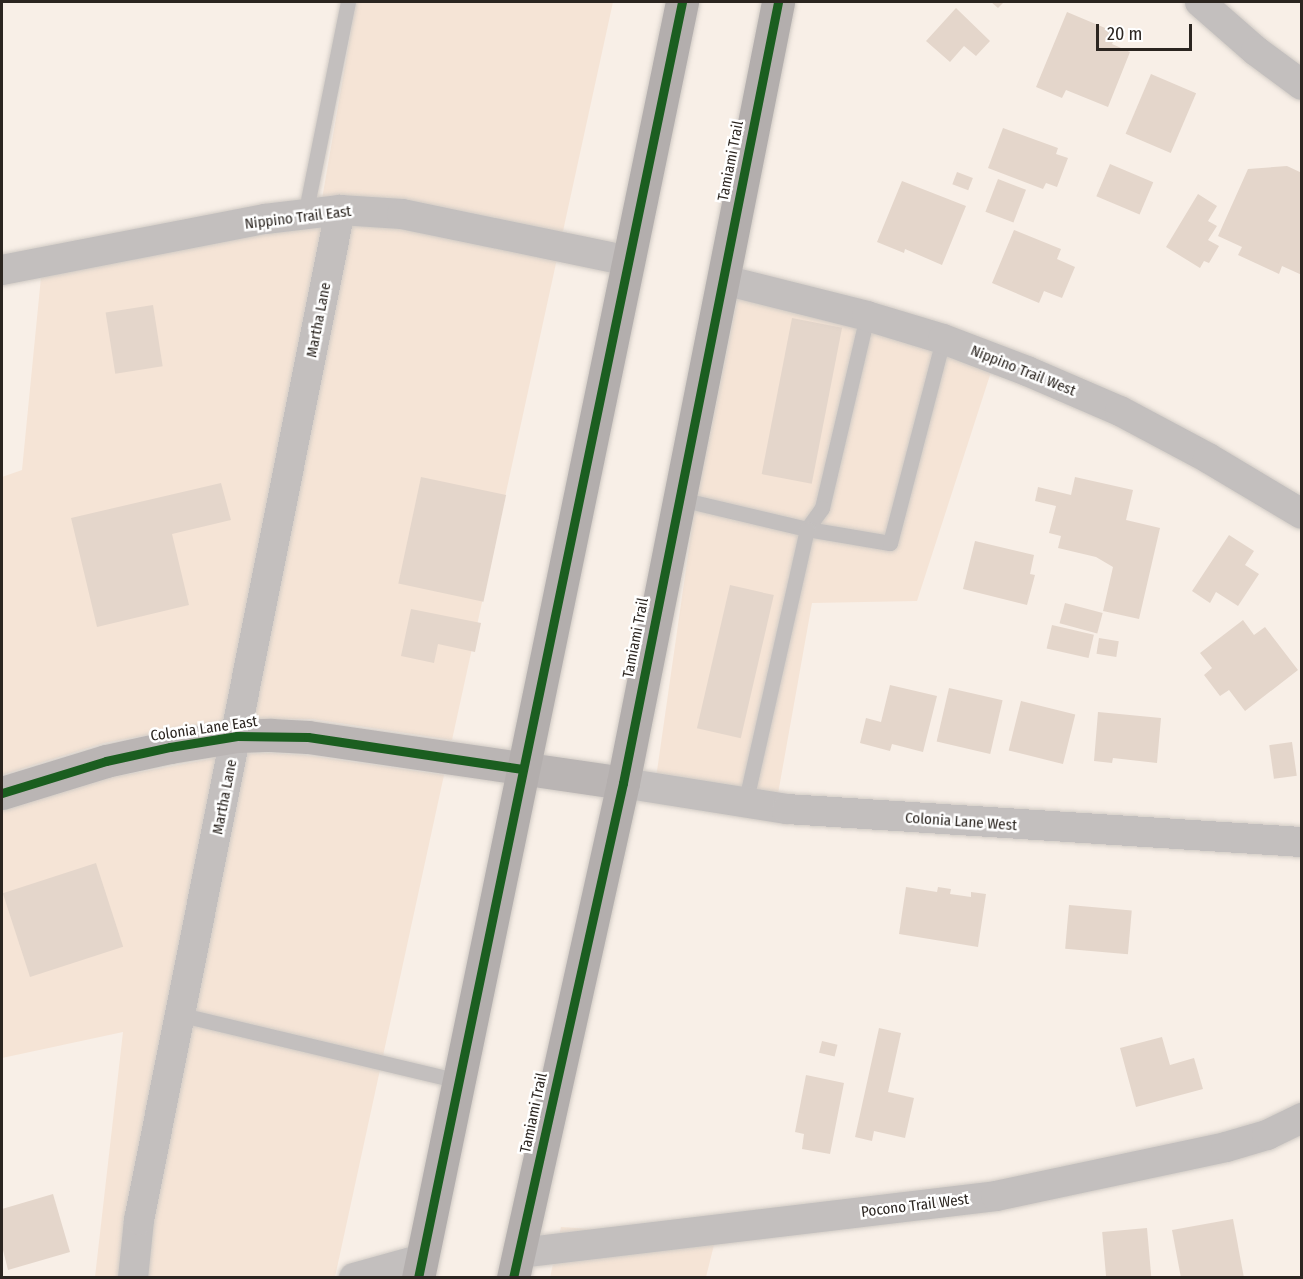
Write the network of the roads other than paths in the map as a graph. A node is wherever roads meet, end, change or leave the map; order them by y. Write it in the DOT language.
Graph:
graph roads {
  1 [pos="348,2"];
  2 [pos="682,2"];
  3 [pos="778,2"];
  4 [pos="1200,2"];
  5 [pos="1302,85"];
  6 [pos="340,210"];
  7 [pos="305,215"];
  8 [pos="629,261"];
  9 [pos="2,270"];
  10 [pos="724,280"];
  11 [pos="867,316"];
  12 [pos="943,339"];
  13 [pos="680,499"];
  14 [pos="1302,514"];
  15 [pos="807,529"];
  16 [pos="237,736"];
  17 [pos="523,769"];
  18 [pos="623,783"];
  19 [pos="2,793"];
  20 [pos="745,804"];
  21 [pos="1302,842"];
  22 [pos="182,1016"];
  23 [pos="460,1081"];
  24 [pos="1302,1118"];
  25 [pos="516,1265"];
  26 [pos="423,1272"];
  27 [pos="133,1278"];
  28 [pos="354,1278"];
  1 -- 7 [label="lane"];
  2 -- 8 [label="main road"];
  3 -- 10 [label="main road, Tamiami Trail"];
  4 -- 5 [label="street"];
  6 -- 7 [label="street, Nippino Trail East"];
  6 -- 8 [label="street, Nippino Trail East"];
  6 -- 16 [label="street, Martha Lane"];
  7 -- 9 [label="street, Nippino Trail East"];
  8 -- 17 [label="main road"];
  10 -- 11 [label="street, Nippino Trail West"];
  10 -- 13 [label="main road, Tamiami Trail"];
  11 -- 12 [label="street, Nippino Trail West"];
  11 -- 15 [label="lane"];
  12 -- 14 [label="street, Nippino Trail West"];
  12 -- 15 [label="lane"];
  13 -- 15 [label="lane"];
  13 -- 18 [label="main road, Tamiami Trail"];
  15 -- 20 [label="lane"];
  16 -- 17 [label="street, Colonia Lane East"];
  16 -- 19 [label="street, Colonia Lane East"];
  16 -- 22 [label="street, Martha Lane"];
  17 -- 18 [label="street, Colonia Lane East"];
  17 -- 23 [label="main road"];
  18 -- 20 [label="street, Colonia Lane West"];
  18 -- 25 [label="main road, Tamiami Trail"];
  20 -- 21 [label="street, Colonia Lane West"];
  22 -- 23 [label="lane"];
  22 -- 27 [label="street, Martha Lane"];
  23 -- 26 [label="main road"];
  24 -- 25 [label="street, Pocono Trail West"];
  26 -- 28 [label="street"];
}
